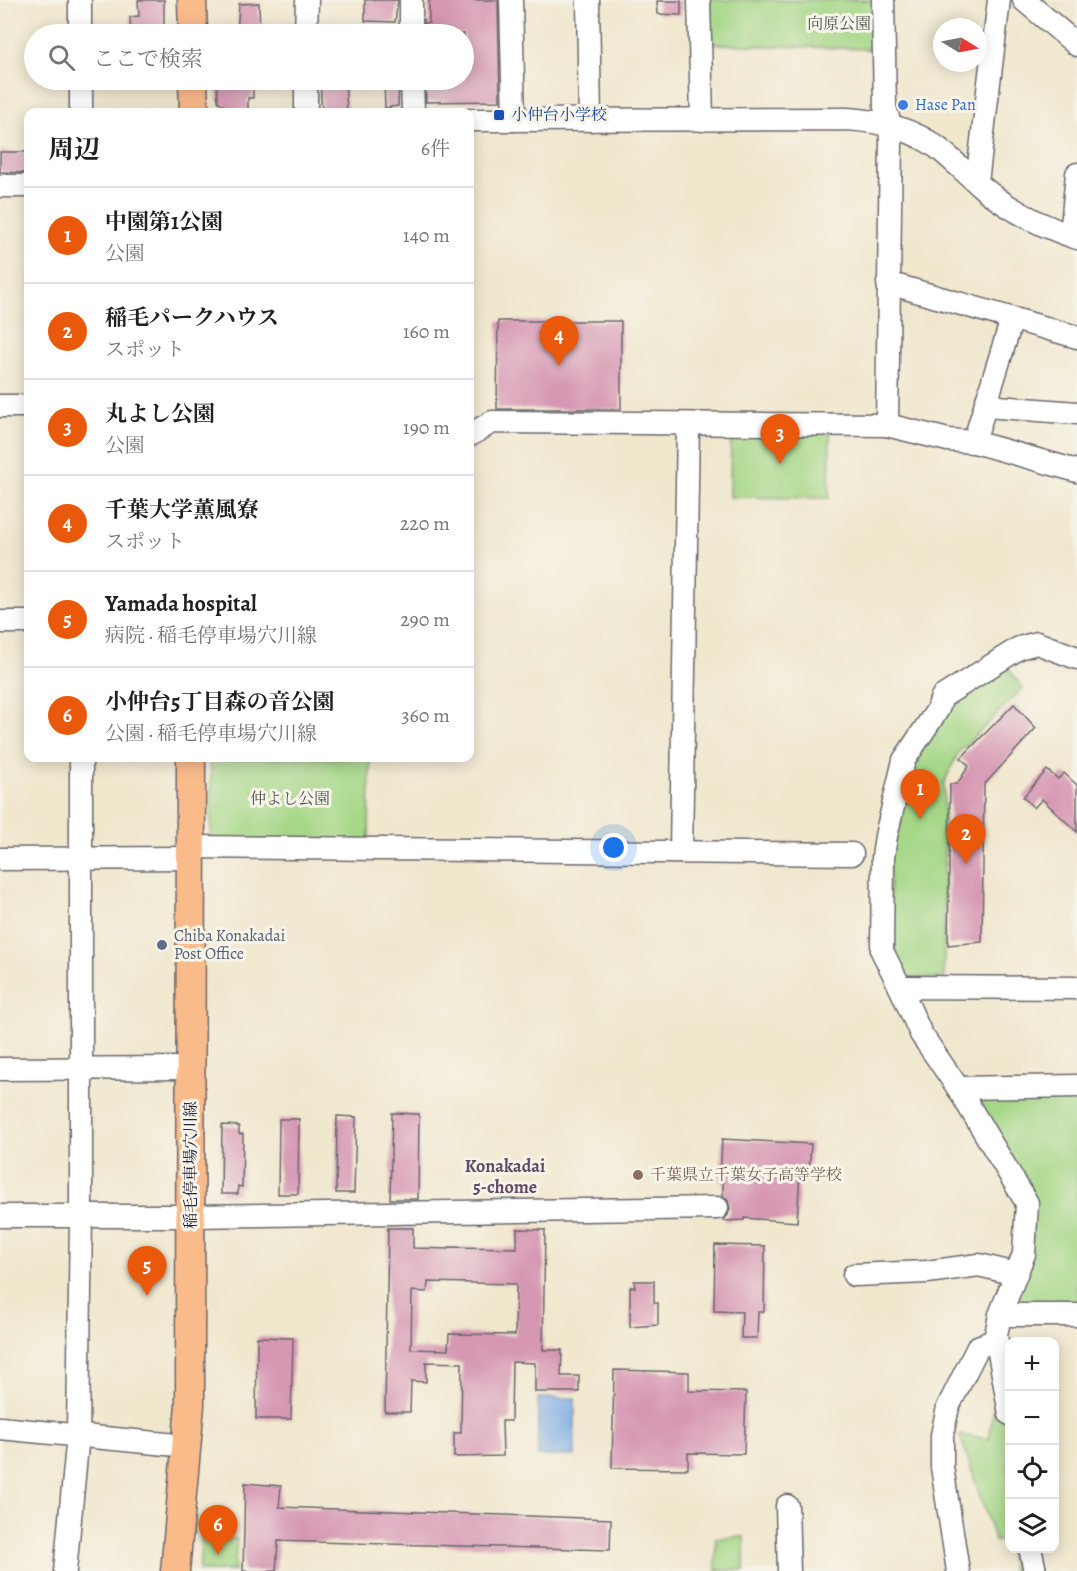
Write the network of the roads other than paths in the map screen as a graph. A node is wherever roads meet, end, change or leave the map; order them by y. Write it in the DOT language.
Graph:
graph roads {
  1 [pos="80,0"];
  2 [pos="192,0"];
  3 [pos="307,0"];
  4 [pos="411,0"];
  5 [pos="511,0"];
  6 [pos="588,0"];
  7 [pos="699,0"];
  8 [pos="883,0"];
  9 [pos="999,0"];
  10 [pos="1024,0"];
  11 [pos="81,24"];
  12 [pos="193,24"];
  13 [pos="306,24"];
  14 [pos="411,24"];
  15 [pos="1077,45"];
  16 [pos="81,90"];
  17 [pos="193,90"];
  18 [pos="306,90"];
  19 [pos="412,90"];
  20 [pos="81,108"];
  21 [pos="194,108"];
  22 [pos="306,108"];
  23 [pos="413,108"];
  24 [pos="474,120"];
  25 [pos="514,120"];
  26 [pos="590,120"];
  27 [pos="702,120"];
  28 [pos="890,125"];
  29 [pos="1077,174"];
  30 [pos="977,182"];
  31 [pos="0,186"];
  32 [pos="24,186"];
  33 [pos="1074,238"];
  34 [pos="888,283"];
  35 [pos="1012,319"];
  36 [pos="1077,337"];
  37 [pos="0,406"];
  38 [pos="24,406"];
  39 [pos="985,406"];
  40 [pos="1077,413"];
  41 [pos="688,424"];
  42 [pos="887,424"];
  43 [pos="474,433"];
  44 [pos="974,442"];
  45 [pos="1077,471"];
  46 [pos="0,622"];
  47 [pos="24,622"];
  48 [pos="1077,658"];
  49 [pos="81,762"];
  50 [pos="191,762"];
  51 [pos="681,852"];
  52 [pos="191,853"];
  53 [pos="852,854"];
  54 [pos="0,859"];
  55 [pos="81,860"];
  56 [pos="900,987"];
  57 [pos="1077,988"];
  58 [pos="1077,1005"];
  59 [pos="191,1068"];
  60 [pos="0,1069"];
  61 [pos="81,1069"];
  62 [pos="1077,1086"];
  63 [pos="958,1088"];
  64 [pos="717,1208"];
  65 [pos="81,1215"];
  66 [pos="0,1216"];
  67 [pos="190,1216"];
  68 [pos="1016,1274"];
  69 [pos="854,1275"];
  70 [pos="1000,1315"];
  71 [pos="1077,1315"];
  72 [pos="996,1340"];
  73 [pos="1006,1391"];
  74 [pos="0,1428"];
  75 [pos="78,1436"];
  76 [pos="187,1446"];
  77 [pos="787,1506"];
  78 [pos="1031,1553"];
  79 [pos="65,1571"];
  80 [pos="175,1571"];
  81 [pos="789,1571"];
  82 [pos="958,1571"];
  83 [pos="1035,1571"];
  1 -- 11 [label="street"];
  2 -- 12 [label="main road"];
  3 -- 13 [label="street"];
  4 -- 14 [label="street"];
  5 -- 25 [label="street"];
  6 -- 26 [label="street"];
  7 -- 27 [label="street"];
  8 -- 28 [label="street"];
  9 -- 30 [label="street"];
  10 -- 15 [label="street"];
  16 -- 20 [label="street"];
  17 -- 21 [label="main road"];
  18 -- 22 [label="street"];
  19 -- 23 [label="street"];
  24 -- 25 [label="street"];
  25 -- 26 [label="street"];
  26 -- 27 [label="street"];
  27 -- 28 [label="street"];
  28 -- 30 [label="street"];
  28 -- 34 [label="street"];
  29 -- 33 [label="street"];
  30 -- 33 [label="street"];
  31 -- 32 [label="street"];
  34 -- 35 [label="street"];
  34 -- 42 [label="street"];
  35 -- 36 [label="street"];
  35 -- 39 [label="street"];
  37 -- 38 [label="street"];
  39 -- 40 [label="street"];
  39 -- 44 [label="street"];
  41 -- 42 [label="street"];
  41 -- 43 [label="street"];
  41 -- 51 [label="street"];
  42 -- 44 [label="street"];
  44 -- 45 [label="street"];
  46 -- 47 [label="street"];
  48 -- 56 [label="street"];
  49 -- 55 [label="street"];
  50 -- 52 [label="main road, 稲毛停車場穴川線"];
  51 -- 52 [label="street"];
  51 -- 53 [label="street"];
  52 -- 55 [label="street"];
  52 -- 59 [label="main road, 稲毛停車場穴川線"];
  54 -- 55 [label="street"];
  55 -- 61 [label="street"];
  56 -- 57 [label="street"];
  56 -- 63 [label="street"];
  57 -- 58 [label="street"];
  59 -- 61 [label="street"];
  59 -- 67 [label="main road, 稲毛停車場穴川線"];
  60 -- 61 [label="street"];
  61 -- 65 [label="street"];
  62 -- 63 [label="street"];
  63 -- 68 [label="street"];
  64 -- 67 [label="street"];
  65 -- 66 [label="street"];
  65 -- 67 [label="street"];
  65 -- 75 [label="street"];
  67 -- 76 [label="main road, 稲毛停車場穴川線"];
  68 -- 69 [label="street"];
  68 -- 70 [label="street"];
  70 -- 71 [label="street"];
  70 -- 72 [label="street"];
  72 -- 73 [label="street"];
  72 -- 82 [label="street"];
  74 -- 75 [label="street"];
  75 -- 76 [label="street"];
  75 -- 79 [label="street"];
  76 -- 80 [label="main road, 稲毛停車場穴川線"];
  77 -- 81 [label="street"];
  78 -- 83 [label="street"];
}
